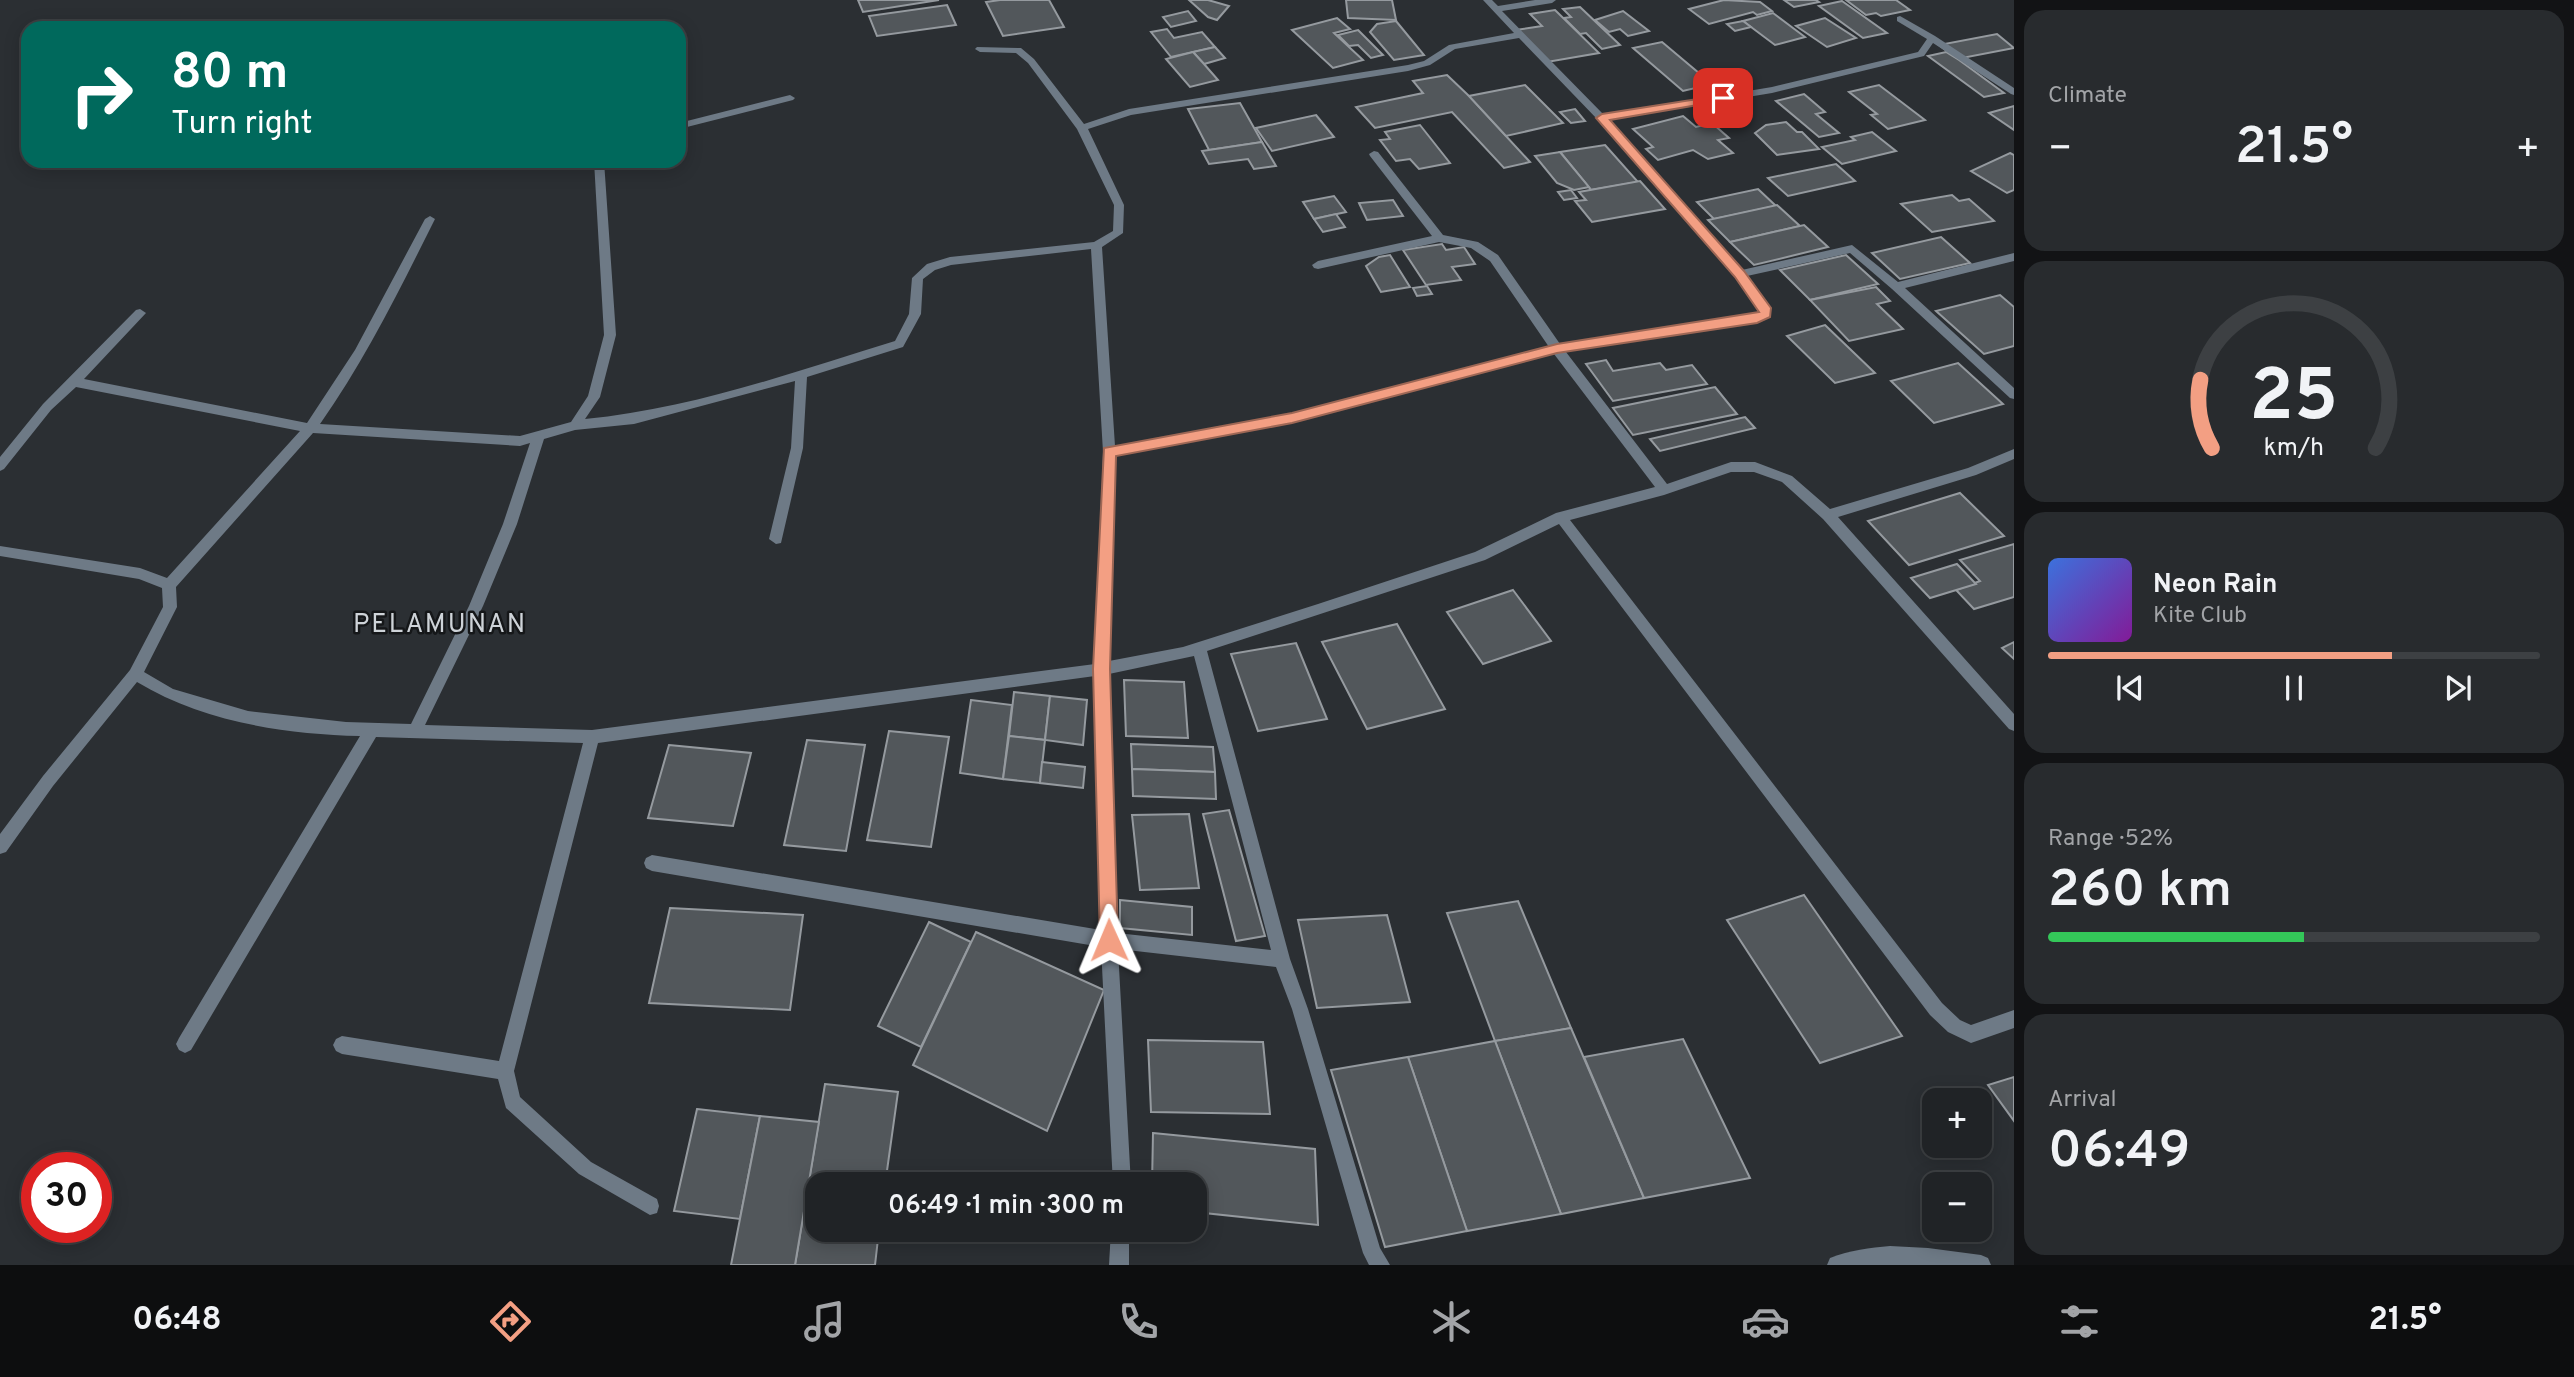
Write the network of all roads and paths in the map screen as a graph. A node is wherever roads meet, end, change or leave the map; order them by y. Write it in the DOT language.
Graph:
graph roads {
  1 [pos="1487,0"];
  2 [pos="1552,0"];
  3 [pos="1496,9"];
  4 [pos="1900,19"];
  5 [pos="1519,35"];
  6 [pos="1932,38"];
  7 [pos="980,49"];
  8 [pos="2014,92"];
  9 [pos="790,98"];
  10 [pos="1602,118"];
  11 [pos="686,124"];
  12 [pos="1082,128"];
  13 [pos="1374,155"];
  14 [pos="599,168"];
  15 [pos="430,219"];
  16 [pos="1439,238"];
  17 [pos="1096,245"];
  18 [pos="2014,257"];
  19 [pos="1318,265"];
  20 [pos="1740,274"];
  21 [pos="1896,286"];
  22 [pos="140,313"];
  23 [pos="1557,349"];
  24 [pos="801,375"];
  25 [pos="74,382"];
  26 [pos="2014,395"];
  27 [pos="575,425"];
  28 [pos="310,429"];
  29 [pos="538,436"];
  30 [pos="1109,452"];
  31 [pos="2014,454"];
  32 [pos="0,466"];
  33 [pos="1664,490"];
  34 [pos="1828,515"];
  35 [pos="1562,517"];
  36 [pos="776,539"];
  37 [pos="0,551"];
  38 [pos="169,585"];
  39 [pos="1199,648"];
  40 [pos="1102,669"];
  41 [pos="135,674"];
  42 [pos="2014,724"];
  43 [pos="372,730"];
  44 [pos="415,731"];
  45 [pos="592,737"];
  46 [pos="0,847"];
  47 [pos="652,863"];
  48 [pos="1109,940"];
  49 [pos="1282,959"];
  50 [pos="2014,1019"];
  51 [pos="186,1044"];
  52 [pos="342,1045"];
  53 [pos="505,1071"];
  54 [pos="1121,1172"];
  55 [pos="650,1206"];
  56 [pos="1120,1242"];
  57 [pos="1119,1265"];
  58 [pos="1380,1265"];
  59 [pos="1837,1265"];
  60 [pos="1981,1265"];
  1 -- 3 [label="street"];
  2 -- 3 [label="street"];
  3 -- 5 [label="street"];
  4 -- 6 [label="street"];
  5 -- 10 [label="street"];
  5 -- 12 [label="street"];
  6 -- 8 [label="street"];
  6 -- 10 [label="street"];
  7 -- 12 [label="street"];
  9 -- 11 [label="street"];
  10 -- 20 [label="street"];
  12 -- 17 [label="street"];
  13 -- 16 [label="street"];
  14 -- 27 [label="street"];
  15 -- 28 [label="street"];
  16 -- 19 [label="street"];
  16 -- 23 [label="street"];
  17 -- 24 [label="street"];
  17 -- 30 [label="street"];
  18 -- 21 [label="street"];
  20 -- 21 [label="street"];
  20 -- 23 [label="street"];
  21 -- 26 [label="street"];
  22 -- 25 [label="street"];
  23 -- 30 [label="street"];
  23 -- 33 [label="street"];
  24 -- 27 [label="street"];
  24 -- 36 [label="street"];
  25 -- 28 [label="street"];
  25 -- 32 [label="street"];
  27 -- 29 [label="street"];
  28 -- 29 [label="street"];
  28 -- 38 [label="street"];
  29 -- 44 [label="street"];
  30 -- 40 [label="street"];
  31 -- 34 [label="street"];
  33 -- 34 [label="street"];
  33 -- 35 [label="street"];
  34 -- 42 [label="street"];
  35 -- 39 [label="street"];
  35 -- 50 [label="street"];
  37 -- 38 [label="street"];
  38 -- 41 [label="street"];
  39 -- 40 [label="street"];
  39 -- 49 [label="street"];
  40 -- 45 [label="street"];
  40 -- 48 [label="street"];
  41 -- 43 [label="street"];
  41 -- 46 [label="street"];
  43 -- 44 [label="street"];
  43 -- 51 [label="street"];
  44 -- 45 [label="street"];
  45 -- 53 [label="street"];
  47 -- 48 [label="street"];
  48 -- 49 [label="street"];
  48 -- 54 [label="street"];
  49 -- 58 [label="street"];
  52 -- 53 [label="street"];
  53 -- 55 [label="street"];
  56 -- 57 [label="street"];
  59 -- 60 [label="street"];
}
